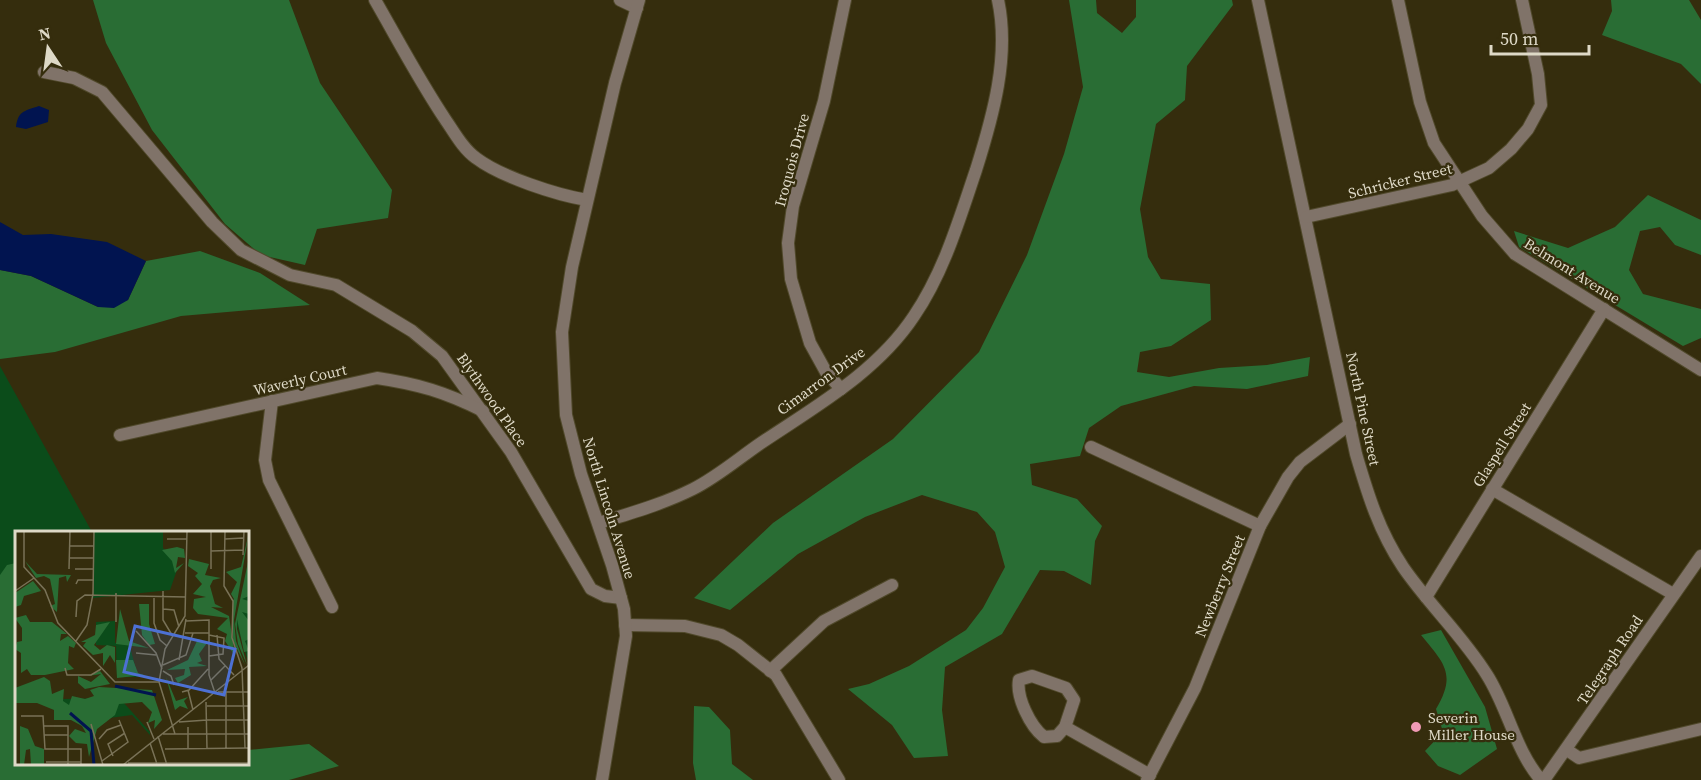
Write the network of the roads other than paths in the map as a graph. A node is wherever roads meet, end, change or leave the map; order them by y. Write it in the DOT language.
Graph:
graph roads {
  1 [pos="375,0"];
  2 [pos="620,0"];
  3 [pos="845,0"];
  4 [pos="998,0"];
  5 [pos="1258,0"];
  6 [pos="1398,0"];
  7 [pos="1522,0"];
  8 [pos="638,4"];
  9 [pos="44,72"];
  10 [pos="1458,182"];
  11 [pos="587,200"];
  12 [pos="1306,218"];
  13 [pos="1604,309"];
  14 [pos="1701,353"];
  15 [pos="1697,368"];
  16 [pos="841,388"];
  17 [pos="272,401"];
  18 [pos="484,411"];
  19 [pos="1350,424"];
  20 [pos="120,435"];
  21 [pos="1091,447"];
  22 [pos="1492,489"];
  23 [pos="599,523"];
  24 [pos="1260,526"];
  25 [pos="1701,556"];
  26 [pos="892,585"];
  27 [pos="1673,594"];
  28 [pos="1426,597"];
  29 [pos="621,598"];
  30 [pos="332,607"];
  31 [pos="625,625"];
  32 [pos="770,670"];
  33 [pos="1065,727"];
  34 [pos="1701,729"];
  35 [pos="1567,750"];
  36 [pos="1149,777"];
  37 [pos="602,780"];
  38 [pos="839,780"];
  39 [pos="1542,780"];
  1 -- 11 [label="street"];
  2 -- 8 [label="street"];
  3 -- 16 [label="street, Iroquois Drive"];
  4 -- 16 [label="street, Cimarron Drive"];
  5 -- 12 [label="street, North Pine Street"];
  6 -- 10 [label="street, Belmont Avenue"];
  7 -- 10 [label="street, Schricker Street"];
  8 -- 11 [label="street, North Lincoln Avenue"];
  9 -- 18 [label="street, Blythwood Place"];
  10 -- 12 [label="street, Schricker Street"];
  10 -- 13 [label="street, Belmont Avenue"];
  11 -- 23 [label="street, North Lincoln Avenue"];
  12 -- 19 [label="street, North Pine Street"];
  13 -- 15 [label="street, Belmont Avenue"];
  13 -- 22 [label="street, Glaspell Street"];
  14 -- 15 [label="street"];
  16 -- 23 [label="street, Cimarron Drive"];
  17 -- 18 [label="street, Waverly Court"];
  17 -- 20 [label="street, Waverly Court"];
  17 -- 30 [label="street"];
  18 -- 29 [label="street, Blythwood Place"];
  19 -- 24 [label="street, Newberry Street"];
  19 -- 28 [label="street, North Pine Street"];
  21 -- 24 [label="street"];
  22 -- 27 [label="street"];
  22 -- 28 [label="street, Glaspell Street"];
  23 -- 29 [label="street, North Lincoln Avenue"];
  24 -- 36 [label="street, Newberry Street"];
  25 -- 27 [label="street, Telegraph Road"];
  26 -- 32 [label="street"];
  27 -- 35 [label="street, Telegraph Road"];
  28 -- 39 [label="street, North Pine Street"];
  29 -- 31 [label="street, North Lincoln Avenue"];
  31 -- 32 [label="street"];
  31 -- 37 [label="street, North Lincoln Avenue"];
  32 -- 38 [label="street"];
  33 -- 33 [label="street"];
  33 -- 36 [label="street"];
  34 -- 35 [label="street"];
  35 -- 39 [label="street, Telegraph Road"];
}
